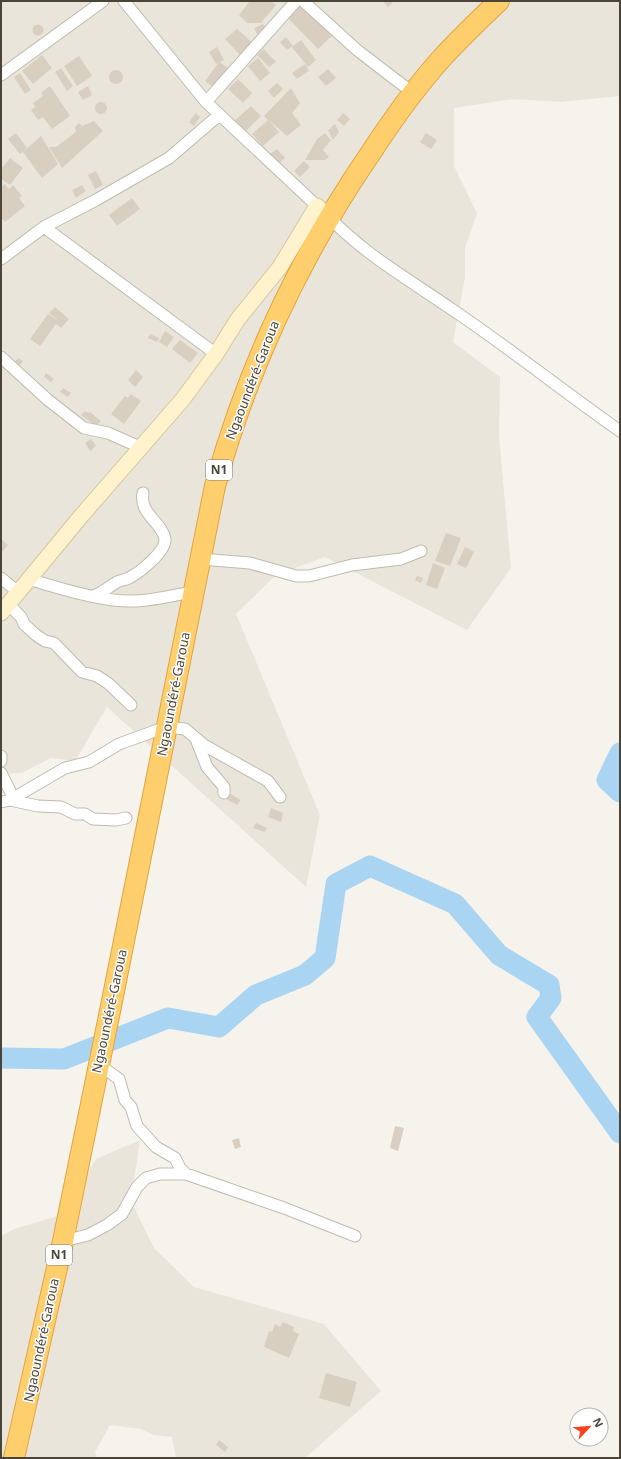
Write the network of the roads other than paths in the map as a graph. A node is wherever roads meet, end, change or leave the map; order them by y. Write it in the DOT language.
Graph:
graph roads {
  1 [pos="103,1"];
  2 [pos="124,1"];
  3 [pos="296,1"];
  4 [pos="303,1"];
  5 [pos="499,1"];
  6 [pos="1,75"];
  7 [pos="413,93"];
  8 [pos="206,102"];
  9 [pos="219,115"];
  10 [pos="323,211"];
  11 [pos="44,227"];
  12 [pos="1,259"];
  13 [pos="216,354"];
  14 [pos="1,357"];
  15 [pos="620,431"];
  16 [pos="142,448"];
  17 [pos="143,493"];
  18 [pos="421,551"];
  19 [pos="200,559"];
  20 [pos="1,578"];
  21 [pos="29,580"];
  22 [pos="18,592"];
  23 [pos="193,592"];
  24 [pos="93,596"];
  25 [pos="4,609"];
  26 [pos="130,706"];
  27 [pos="166,727"];
  28 [pos="196,739"];
  29 [pos="1,756"];
  30 [pos="1,761"];
  31 [pos="1,773"];
  32 [pos="224,793"];
  33 [pos="280,796"];
  34 [pos="8,800"];
  35 [pos="126,818"];
  36 [pos="100,1058"];
  37 [pos="186,1174"];
  38 [pos="355,1236"];
  39 [pos="62,1241"];
  40 [pos="14,1458"];
  1 -- 6 [label="street"];
  2 -- 8 [label="street"];
  3 -- 8 [label="street"];
  4 -- 7 [label="street"];
  5 -- 7 [label="highway, Ngaoundéré-Garoua / N1"];
  7 -- 10 [label="highway, Ngaoundéré-Garoua / N1"];
  8 -- 9 [label="street"];
  9 -- 10 [label="street"];
  9 -- 11 [label="street"];
  10 -- 13 [label="street"];
  10 -- 15 [label="street"];
  10 -- 19 [label="highway, Ngaoundéré-Garoua / N1"];
  11 -- 12 [label="street"];
  11 -- 13 [label="street"];
  13 -- 16 [label="street"];
  14 -- 16 [label="street"];
  16 -- 21 [label="street"];
  17 -- 24 [label="street"];
  18 -- 19 [label="street"];
  19 -- 23 [label="highway, Ngaoundéré-Garoua / N1"];
  20 -- 22 [label="street"];
  21 -- 22 [label="street"];
  21 -- 24 [label="street"];
  22 -- 25 [label="street"];
  23 -- 24 [label="street"];
  23 -- 27 [label="highway, Ngaoundéré-Garoua / N1"];
  25 -- 26 [label="street"];
  27 -- 28 [label="street"];
  27 -- 34 [label="street"];
  27 -- 36 [label="highway, Ngaoundéré-Garoua / N1"];
  28 -- 32 [label="street"];
  28 -- 33 [label="street"];
  29 -- 30 [label="street"];
  31 -- 34 [label="street"];
  34 -- 35 [label="street"];
  36 -- 37 [label="street"];
  36 -- 39 [label="highway, Ngaoundéré-Garoua / N1"];
  37 -- 38 [label="street"];
  37 -- 39 [label="street"];
  39 -- 40 [label="highway, Ngaoundéré-Garoua / N1"];
}
